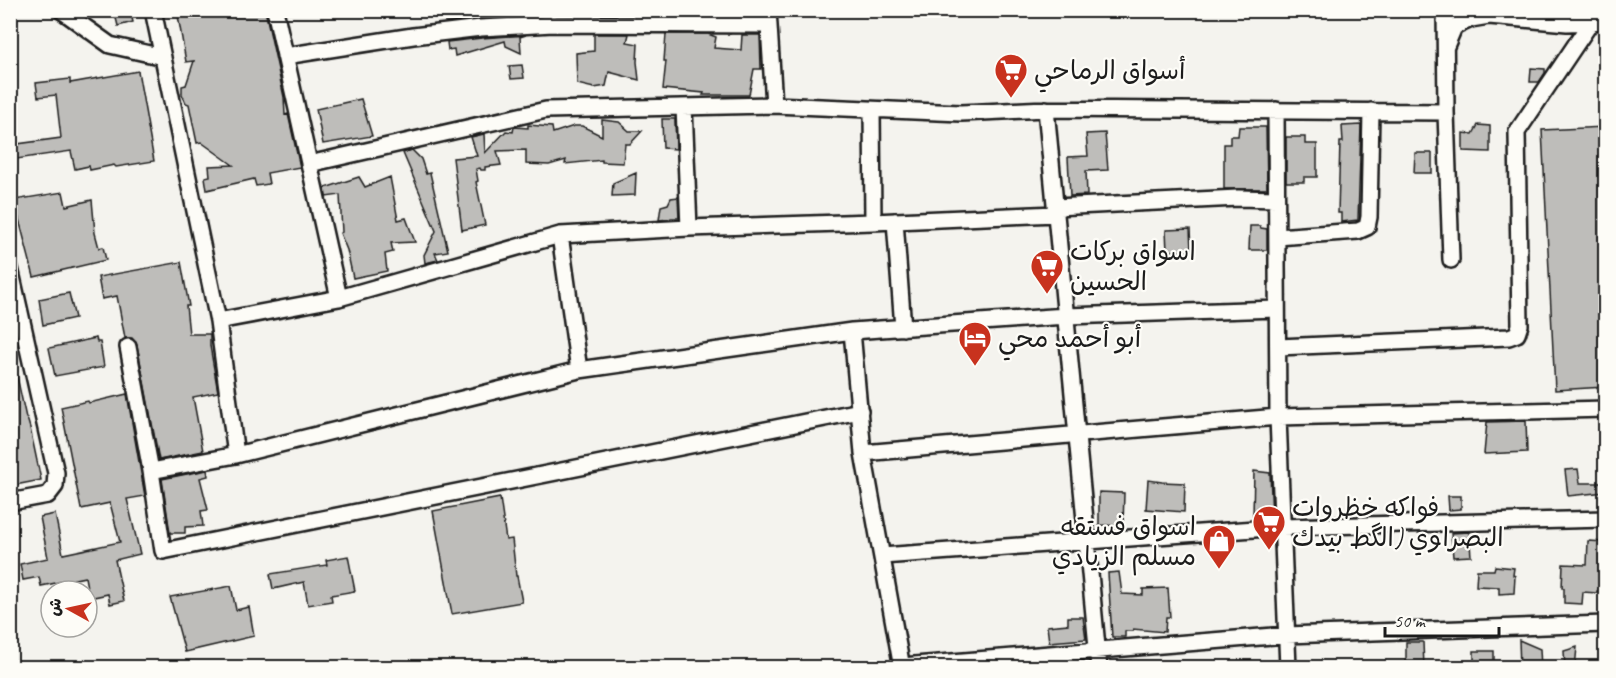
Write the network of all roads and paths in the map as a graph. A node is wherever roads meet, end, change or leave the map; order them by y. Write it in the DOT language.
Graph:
graph roads {
  1 [pos="61,10"];
  2 [pos="153,10"];
  3 [pos="275,10"];
  4 [pos="1445,10"];
  5 [pos="1507,14"];
  6 [pos="768,18"];
  7 [pos="1598,21"];
  8 [pos="1444,50"];
  9 [pos="285,56"];
  10 [pos="163,57"];
  11 [pos="774,105"];
  12 [pos="684,107"];
  13 [pos="1046,109"];
  14 [pos="872,110"];
  15 [pos="1276,110"];
  16 [pos="1371,111"];
  17 [pos="1446,112"];
  18 [pos="309,164"];
  19 [pos="1276,199"];
  20 [pos="1055,210"];
  21 [pos="895,221"];
  22 [pos="873,222"];
  23 [pos="689,228"];
  24 [pos="560,235"];
  25 [pos="1277,237"];
  26 [pos="1451,260"];
  27 [pos="10,268"];
  28 [pos="339,298"];
  29 [pos="1277,309"];
  30 [pos="1066,316"];
  31 [pos="218,321"];
  32 [pos="903,328"];
  33 [pos="852,331"];
  34 [pos="128,347"];
  35 [pos="1278,347"];
  36 [pos="579,370"];
  37 [pos="1605,409"];
  38 [pos="860,411"];
  39 [pos="1278,417"];
  40 [pos="1077,434"];
  41 [pos="863,453"];
  42 [pos="236,455"];
  43 [pos="152,471"];
  44 [pos="10,502"];
  45 [pos="1605,519"];
  46 [pos="1282,527"];
  47 [pos="1087,542"];
  48 [pos="882,556"];
  49 [pos="1605,624"];
  50 [pos="1286,635"];
  51 [pos="1097,650"];
  52 [pos="902,667"];
  53 [pos="1099,668"];
  54 [pos="1288,668"];
  1 -- 10 [label="street"];
  2 -- 10 [label="street"];
  3 -- 9 [label="street"];
  4 -- 8 [label="street"];
  5 -- 7 [label="street"];
  5 -- 8 [label="street"];
  6 -- 9 [label="street"];
  6 -- 11 [label="street"];
  7 -- 35 [label="street"];
  8 -- 17 [label="street"];
  9 -- 18 [label="street"];
  10 -- 31 [label="street"];
  11 -- 12 [label="street"];
  11 -- 14 [label="street"];
  12 -- 18 [label="street"];
  12 -- 23 [label="street"];
  13 -- 14 [label="street"];
  13 -- 15 [label="street"];
  13 -- 20 [label="street"];
  14 -- 22 [label="street"];
  15 -- 16 [label="street"];
  15 -- 19 [label="street"];
  16 -- 17 [label="street"];
  16 -- 25 [label="street"];
  17 -- 26 [label="street"];
  18 -- 28 [label="street"];
  19 -- 20 [label="street"];
  19 -- 25 [label="street"];
  20 -- 21 [label="street"];
  20 -- 30 [label="street"];
  21 -- 22 [label="street"];
  21 -- 32 [label="street"];
  22 -- 23 [label="street"];
  23 -- 24 [label="street"];
  24 -- 28 [label="street"];
  24 -- 36 [label="street"];
  25 -- 29 [label="street"];
  27 -- 44 [label="street"];
  28 -- 31 [label="street"];
  29 -- 30 [label="street"];
  29 -- 35 [label="street"];
  30 -- 32 [label="street"];
  30 -- 40 [label="street"];
  31 -- 42 [label="street"];
  32 -- 33 [label="street"];
  33 -- 36 [label="street"];
  33 -- 38 [label="street"];
  34 -- 43 [label="street"];
  35 -- 39 [label="street"];
  36 -- 42 [label="street"];
  37 -- 39 [label="street"];
  38 -- 41 [label="street"];
  38 -- 43 [label="street"];
  39 -- 40 [label="street"];
  39 -- 46 [label="street"];
  40 -- 41 [label="street"];
  40 -- 47 [label="street"];
  41 -- 48 [label="street"];
  42 -- 43 [label="street"];
  45 -- 46 [label="street"];
  46 -- 47 [label="street"];
  46 -- 50 [label="street"];
  47 -- 48 [label="street"];
  47 -- 51 [label="street"];
  48 -- 52 [label="street"];
  49 -- 50 [label="street"];
  50 -- 51 [label="street"];
  50 -- 54 [label="street"];
  51 -- 52 [label="street"];
  51 -- 53 [label="street"];
}
